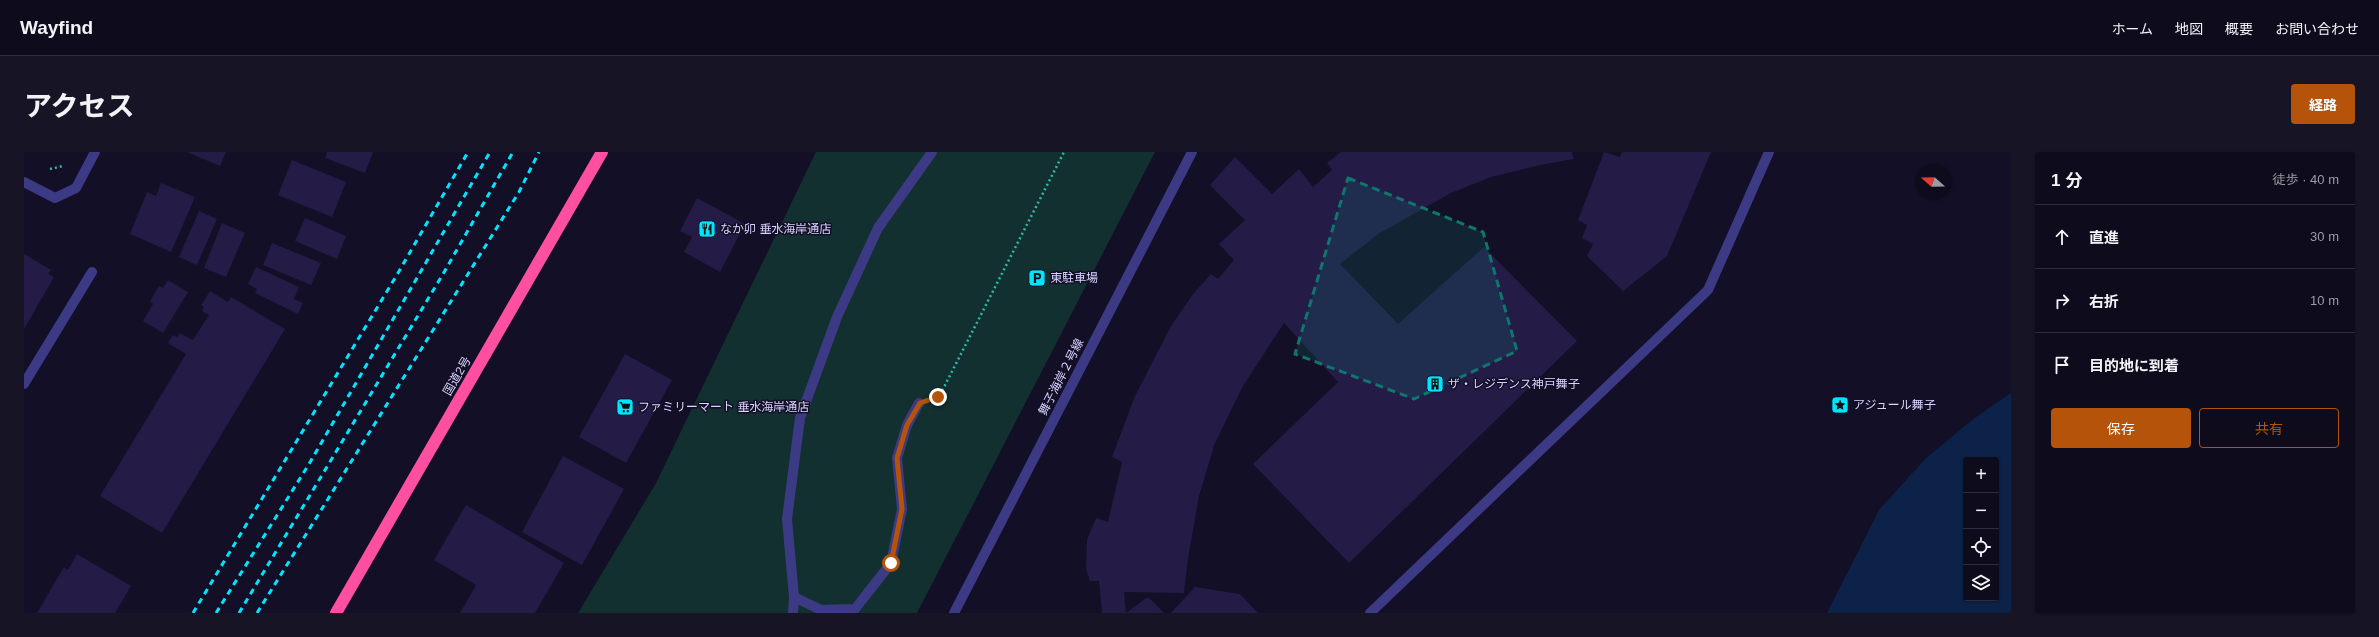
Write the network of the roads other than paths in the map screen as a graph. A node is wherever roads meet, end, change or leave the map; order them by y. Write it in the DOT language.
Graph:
graph roads {
  1 [pos="95,152"];
  2 [pos="602,152"];
  3 [pos="932,152"];
  4 [pos="1192,152"];
  5 [pos="1769,152"];
  6 [pos="24,182"];
  7 [pos="92,272"];
  8 [pos="24,384"];
  9 [pos="920,403"];
  10 [pos="794,597"];
  11 [pos="336,613"];
  12 [pos="793,613"];
  13 [pos="954,613"];
  14 [pos="1370,613"];
  1 -- 6 [label="street"];
  2 -- 11 [label="highway, 国道2号"];
  3 -- 10 [label="street"];
  4 -- 13 [label="street, 舞子海岸２号線"];
  5 -- 14 [label="street"];
  7 -- 8 [label="street"];
  9 -- 10 [label="street"];
  10 -- 12 [label="street"];
}
